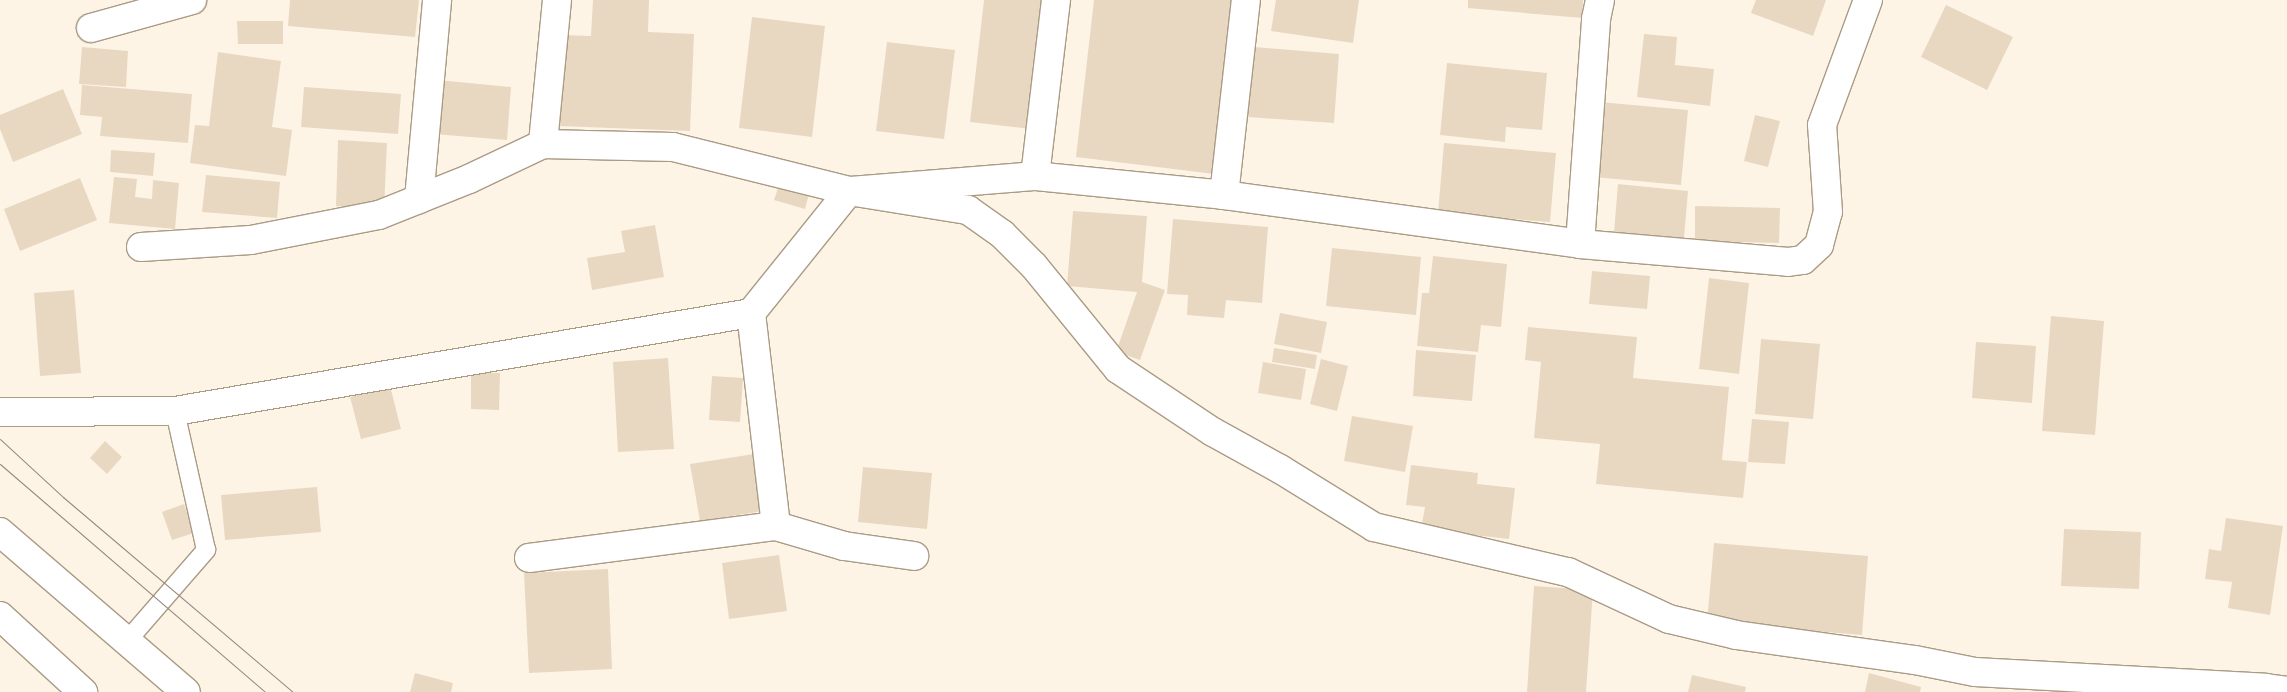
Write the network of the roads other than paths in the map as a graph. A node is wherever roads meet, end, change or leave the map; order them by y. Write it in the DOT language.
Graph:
graph roads {
  1 [pos="192,0"];
  2 [pos="437,0"];
  3 [pos="557,0"];
  4 [pos="1056,0"];
  5 [pos="1246,0"];
  6 [pos="1600,0"];
  7 [pos="1868,0"];
  8 [pos="91,28"];
  9 [pos="543,144"];
  10 [pos="1035,176"];
  11 [pos="849,191"];
  12 [pos="1224,195"];
  13 [pos="418,199"];
  14 [pos="1580,244"];
  15 [pos="141,247"];
  16 [pos="751,313"];
  17 [pos="176,411"];
  18 [pos="0,412"];
  19 [pos="776,526"];
  20 [pos="0,533"];
  21 [pos="914,556"];
  22 [pos="529,558"];
  23 [pos="1,619"];
  24 [pos="127,641"];
  25 [pos="2287,691"];
  26 [pos="83,692"];
  27 [pos="186,692"];
  1 -- 8 [label="street"];
  2 -- 13 [label="street"];
  3 -- 9 [label="street"];
  4 -- 10 [label="street"];
  5 -- 12 [label="street"];
  6 -- 14 [label="street"];
  7 -- 14 [label="street"];
  9 -- 11 [label="street"];
  9 -- 13 [label="street"];
  10 -- 11 [label="street"];
  10 -- 12 [label="street"];
  11 -- 16 [label="street"];
  11 -- 25 [label="street"];
  12 -- 14 [label="street"];
  13 -- 15 [label="street"];
  16 -- 17 [label="street"];
  16 -- 19 [label="street"];
  17 -- 18 [label="street"];
  17 -- 24 [label="lane"];
  19 -- 21 [label="street"];
  19 -- 22 [label="street"];
  20 -- 24 [label="street"];
  23 -- 26 [label="street"];
  24 -- 27 [label="street"];
}
